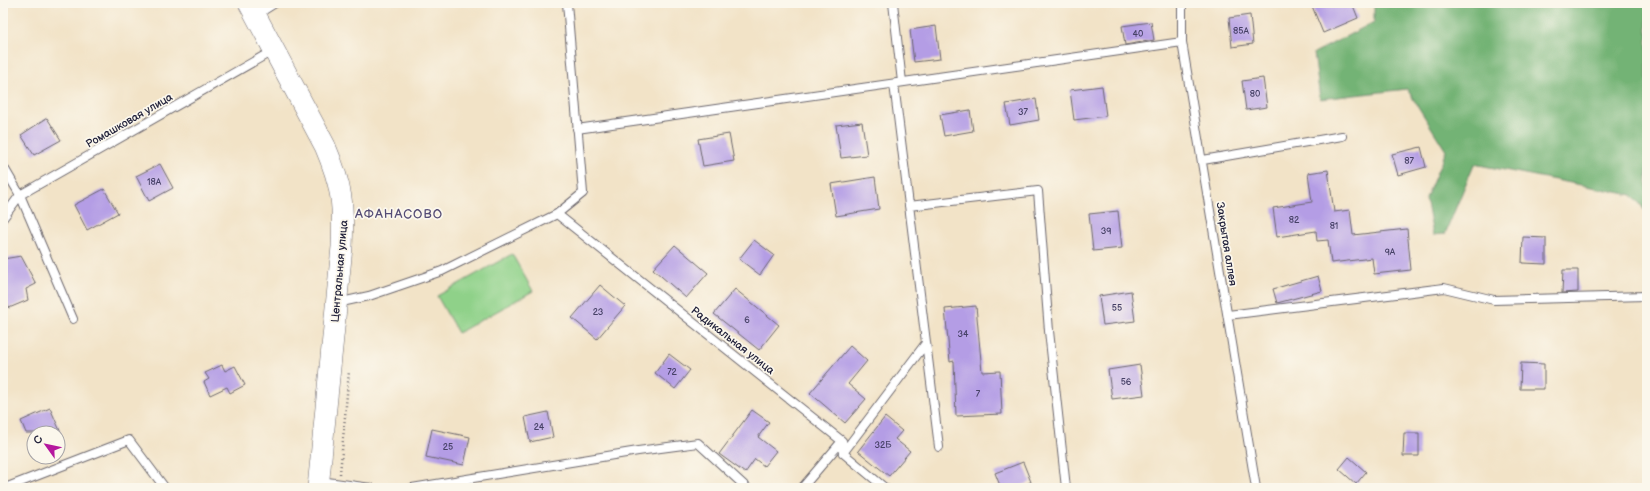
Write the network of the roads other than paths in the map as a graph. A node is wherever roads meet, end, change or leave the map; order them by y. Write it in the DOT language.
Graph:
graph roads {
  1 [pos="275,3"];
  2 [pos="567,3"];
  3 [pos="893,3"];
  4 [pos="1182,3"];
  5 [pos="252,9"];
  6 [pos="1182,42"];
  7 [pos="274,50"];
  8 [pos="898,83"];
  9 [pos="577,129"];
  10 [pos="1342,136"];
  11 [pos="1203,160"];
  12 [pos="3,166"];
  13 [pos="20,195"];
  14 [pos="909,206"];
  15 [pos="557,214"];
  16 [pos="3,218"];
  17 [pos="1647,296"];
  18 [pos="336,304"];
  19 [pos="1228,315"];
  20 [pos="73,319"];
  21 [pos="926,343"];
  22 [pos="842,441"];
  23 [pos="939,447"];
  24 [pos="843,454"];
  25 [pos="318,484"];
  26 [pos="5,488"];
  27 [pos="165,488"];
  28 [pos="372,488"];
  29 [pos="412,488"];
  30 [pos="747,488"];
  31 [pos="802,488"];
  32 [pos="885,488"];
  33 [pos="1066,488"];
  34 [pos="1256,488"];
  1 -- 5 [label="lane"];
  2 -- 9 [label="lane"];
  3 -- 8 [label="lane"];
  4 -- 6 [label="lane, Закрытая аллея"];
  5 -- 7 [label="street, Центральная улица"];
  6 -- 8 [label="lane"];
  6 -- 11 [label="lane, Закрытая аллея"];
  7 -- 13 [label="lane, Ромашковая улица"];
  7 -- 18 [label="street, Центральная улица"];
  8 -- 9 [label="lane"];
  8 -- 14 [label="lane"];
  9 -- 15 [label="lane"];
  10 -- 11 [label="lane"];
  11 -- 19 [label="lane, Закрытая аллея"];
  12 -- 13 [label="lane"];
  13 -- 16 [label="lane, Ромашковая улица"];
  13 -- 20 [label="lane"];
  14 -- 21 [label="lane"];
  14 -- 33 [label="lane"];
  15 -- 18 [label="lane"];
  15 -- 22 [label="lane, Радикальная улица"];
  17 -- 19 [label="lane"];
  18 -- 25 [label="street, Центральная улица"];
  19 -- 34 [label="lane, Закрытая аллея"];
  21 -- 23 [label="lane"];
  21 -- 24 [label="lane"];
  22 -- 24 [label="lane"];
  22 -- 31 [label="lane"];
  24 -- 32 [label="lane"];
  25 -- 28 [label="lane"];
  26 -- 27 [label="lane"];
  29 -- 30 [label="lane"];
}
